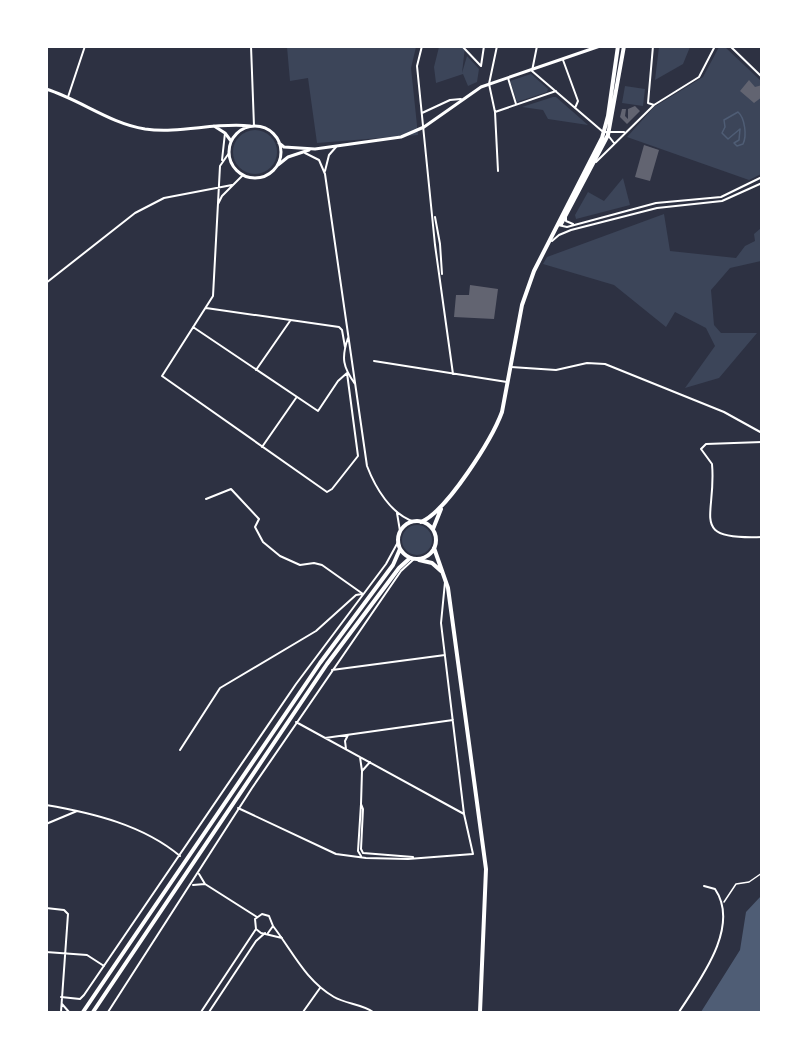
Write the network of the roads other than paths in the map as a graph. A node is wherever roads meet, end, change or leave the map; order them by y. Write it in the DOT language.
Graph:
graph roads {
  1 [pos="85,46"];
  2 [pos="251,46"];
  3 [pos="422,46"];
  4 [pos="462,46"];
  5 [pos="484,46"];
  6 [pos="581,46"];
  7 [pos="600,46"];
  8 [pos="653,46"];
  9 [pos="715,46"];
  10 [pos="730,46"];
  11 [pos="497,47"];
  12 [pos="537,47"];
  13 [pos="623,47"];
  14 [pos="580,54"];
  15 [pos="563,60"];
  16 [pos="532,71"];
  17 [pos="762,76"];
  18 [pos="508,78"];
  19 [pos="489,84"];
  20 [pos="46,89"];
  21 [pos="556,92"];
  22 [pos="68,97"];
  23 [pos="461,99"];
  24 [pos="517,105"];
  25 [pos="654,105"];
  26 [pos="575,108"];
  27 [pos="495,112"];
  28 [pos="422,113"];
  29 [pos="212,125"];
  30 [pos="252,126"];
  31 [pos="424,127"];
  32 [pos="628,130"];
  33 [pos="225,133"];
  34 [pos="607,133"];
  35 [pos="231,141"];
  36 [pos="279,143"];
  37 [pos="614,143"];
  38 [pos="337,146"];
  39 [pos="326,148"];
  40 [pos="315,149"];
  41 [pos="302,152"];
  42 [pos="229,153"];
  43 [pos="329,155"];
  44 [pos="222,160"];
  45 [pos="594,164"];
  46 [pos="276,166"];
  47 [pos="498,171"];
  48 [pos="325,174"];
  49 [pos="243,175"];
  50 [pos="762,177"];
  51 [pos="762,183"];
  52 [pos="232,185"];
  53 [pos="219,186"];
  54 [pos="217,207"];
  55 [pos="566,215"];
  56 [pos="573,224"];
  57 [pos="559,226"];
  58 [pos="572,230"];
  59 [pos="552,241"];
  60 [pos="46,283"];
  61 [pos="530,283"];
  62 [pos="206,309"];
  63 [pos="290,321"];
  64 [pos="193,327"];
  65 [pos="349,335"];
  66 [pos="345,347"];
  67 [pos="374,361"];
  68 [pos="511,367"];
  69 [pos="256,370"];
  70 [pos="347,373"];
  71 [pos="453,374"];
  72 [pos="508,382"];
  73 [pos="356,386"];
  74 [pos="296,398"];
  75 [pos="762,433"];
  76 [pos="762,442"];
  77 [pos="262,447"];
  78 [pos="206,499"];
  79 [pos="446,500"];
  80 [pos="395,511"];
  81 [pos="415,522"];
  82 [pos="421,522"];
  83 [pos="433,530"];
  84 [pos="400,531"];
  85 [pos="762,537"];
  86 [pos="398,542"];
  87 [pos="434,548"];
  88 [pos="399,549"];
  89 [pos="414,559"];
  90 [pos="445,579"];
  91 [pos="363,594"];
  92 [pos="445,655"];
  93 [pos="332,670"];
  94 [pos="453,720"];
  95 [pos="296,722"];
  96 [pos="348,735"];
  97 [pos="325,738"];
  98 [pos="346,749"];
  99 [pos="180,750"];
  100 [pos="360,757"];
  101 [pos="370,762"];
  102 [pos="362,772"];
  103 [pos="46,805"];
  104 [pos="238,808"];
  105 [pos="78,810"];
  106 [pos="464,814"];
  107 [pos="46,824"];
  108 [pos="362,855"];
  109 [pos="180,856"];
  110 [pos="199,874"];
  111 [pos="205,884"];
  112 [pos="191,885"];
  113 [pos="704,886"];
  114 [pos="46,908"];
  115 [pos="257,917"];
  116 [pos="273,926"];
  117 [pos="256,928"];
  118 [pos="266,933"];
  119 [pos="283,939"];
  120 [pos="46,952"];
  121 [pos="64,954"];
  122 [pos="104,966"];
  123 [pos="320,988"];
  124 [pos="61,997"];
  125 [pos="60,1002"];
  126 [pos="214,1005"];
  127 [pos="61,1012"];
  128 [pos="69,1012"];
  129 [pos="83,1012"];
  130 [pos="93,1012"];
  131 [pos="108,1012"];
  132 [pos="201,1012"];
  133 [pos="208,1012"];
  134 [pos="214,1012"];
  135 [pos="303,1012"];
  136 [pos="373,1012"];
  137 [pos="480,1012"];
  138 [pos="680,1012"];
  1 -- 22 [label="street"];
  2 -- 30 [label="street"];
  3 -- 28 [label="street"];
  4 -- 5 [label="street"];
  6 -- 14 [label="street"];
  7 -- 14 [label="street"];
  8 -- 25 [label="street"];
  9 -- 25 [label="street"];
  10 -- 17 [label="street"];
  11 -- 12 [label="street"];
  11 -- 19 [label="street"];
  12 -- 16 [label="street"];
  13 -- 34 [label="highway"];
  14 -- 15 [label="street"];
  15 -- 16 [label="street"];
  15 -- 26 [label="street"];
  16 -- 18 [label="street"];
  16 -- 21 [label="street"];
  18 -- 19 [label="street"];
  18 -- 24 [label="street"];
  19 -- 23 [label="street"];
  19 -- 27 [label="street"];
  20 -- 22 [label="street"];
  21 -- 24 [label="street"];
  21 -- 26 [label="street"];
  22 -- 29 [label="street"];
  23 -- 28 [label="street"];
  23 -- 31 [label="street"];
  24 -- 27 [label="street"];
  25 -- 32 [label="street"];
  26 -- 34 [label="street"];
  27 -- 47 [label="street"];
  28 -- 31 [label="street"];
  29 -- 30 [label="street"];
  29 -- 33 [label="street"];
  30 -- 35 [label="street"];
  30 -- 36 [label="street"];
  31 -- 38 [label="street"];
  31 -- 71 [label="street"];
  32 -- 34 [label="street"];
  32 -- 37 [label="street"];
  33 -- 35 [label="street"];
  33 -- 44 [label="street"];
  34 -- 37 [label="street"];
  34 -- 45 [label="highway"];
  34 -- 57 [label="highway"];
  35 -- 42 [label="street"];
  36 -- 40 [label="street"];
  36 -- 46 [label="street"];
  37 -- 45 [label="street"];
  38 -- 39 [label="street"];
  38 -- 43 [label="street"];
  39 -- 40 [label="street"];
  39 -- 43 [label="street"];
  40 -- 41 [label="street"];
  41 -- 46 [label="street"];
  41 -- 48 [label="street"];
  42 -- 44 [label="street"];
  42 -- 49 [label="street"];
  43 -- 48 [label="street"];
  44 -- 53 [label="street"];
  45 -- 55 [label="highway"];
  46 -- 49 [label="street"];
  48 -- 65 [label="street"];
  49 -- 52 [label="street"];
  50 -- 56 [label="street"];
  51 -- 58 [label="street"];
  52 -- 53 [label="street"];
  52 -- 54 [label="street"];
  53 -- 54 [label="street"];
  53 -- 60 [label="street"];
  54 -- 62 [label="street"];
  55 -- 56 [label="street"];
  55 -- 57 [label="highway"];
  56 -- 57 [label="street"];
  57 -- 58 [label="street"];
  57 -- 59 [label="highway"];
  57 -- 61 [label="highway"];
  58 -- 59 [label="street"];
  59 -- 61 [label="highway"];
  61 -- 68 [label="highway"];
  62 -- 63 [label="street"];
  62 -- 64 [label="street"];
  63 -- 66 [label="street"];
  63 -- 69 [label="street"];
  64 -- 69 [label="street"];
  64 -- 77 [label="street"];
  65 -- 66 [label="street"];
  65 -- 73 [label="street"];
  66 -- 70 [label="street"];
  67 -- 71 [label="street"];
  68 -- 72 [label="highway"];
  68 -- 75 [label="street"];
  69 -- 74 [label="street"];
  70 -- 73 [label="street"];
  70 -- 74 [label="street"];
  70 -- 77 [label="street"];
  71 -- 72 [label="street"];
  72 -- 79 [label="highway"];
  73 -- 80 [label="street"];
  74 -- 77 [label="street"];
  76 -- 85 [label="street"];
  78 -- 91 [label="street"];
  79 -- 82 [label="highway"];
  79 -- 83 [label="highway"];
  80 -- 81 [label="street"];
  80 -- 84 [label="street"];
  81 -- 82 [label="highway"];
  81 -- 84 [label="highway"];
  82 -- 83 [label="highway"];
  83 -- 87 [label="highway"];
  84 -- 86 [label="highway"];
  86 -- 88 [label="highway"];
  86 -- 91 [label="street"];
  87 -- 89 [label="highway"];
  87 -- 90 [label="highway"];
  88 -- 89 [label="highway"];
  88 -- 129 [label="highway"];
  89 -- 90 [label="highway"];
  89 -- 93 [label="street"];
  89 -- 130 [label="highway"];
  90 -- 92 [label="street"];
  90 -- 137 [label="highway"];
  91 -- 99 [label="street"];
  91 -- 109 [label="street"];
  92 -- 93 [label="street"];
  92 -- 94 [label="street"];
  93 -- 95 [label="street"];
  94 -- 96 [label="street"];
  94 -- 106 [label="street"];
  95 -- 97 [label="street"];
  95 -- 104 [label="street"];
  96 -- 97 [label="street"];
  96 -- 98 [label="street"];
  97 -- 98 [label="street"];
  98 -- 100 [label="street"];
  100 -- 101 [label="street"];
  100 -- 102 [label="street"];
  101 -- 102 [label="street"];
  101 -- 106 [label="street"];
  102 -- 108 [label="street"];
  103 -- 105 [label="street"];
  104 -- 108 [label="street"];
  104 -- 110 [label="street"];
  105 -- 107 [label="street"];
  105 -- 109 [label="street"];
  106 -- 108 [label="street"];
  109 -- 122 [label="street"];
  110 -- 111 [label="street"];
  110 -- 112 [label="street"];
  111 -- 112 [label="street"];
  111 -- 115 [label="street"];
  112 -- 131 [label="street"];
  113 -- 138 [label="street"];
  114 -- 121 [label="street"];
  115 -- 116 [label="street"];
  115 -- 117 [label="street"];
  116 -- 118 [label="street"];
  116 -- 119 [label="street"];
  117 -- 118 [label="street"];
  117 -- 132 [label="street"];
  118 -- 119 [label="street"];
  118 -- 126 [label="street"];
  119 -- 123 [label="street"];
  120 -- 121 [label="street"];
  121 -- 122 [label="street"];
  121 -- 124 [label="street"];
  122 -- 124 [label="street"];
  123 -- 135 [label="street"];
  123 -- 136 [label="street"];
  124 -- 125 [label="street"];
  125 -- 127 [label="street"];
  125 -- 128 [label="street"];
  126 -- 133 [label="street"];
  126 -- 134 [label="street"];
}
